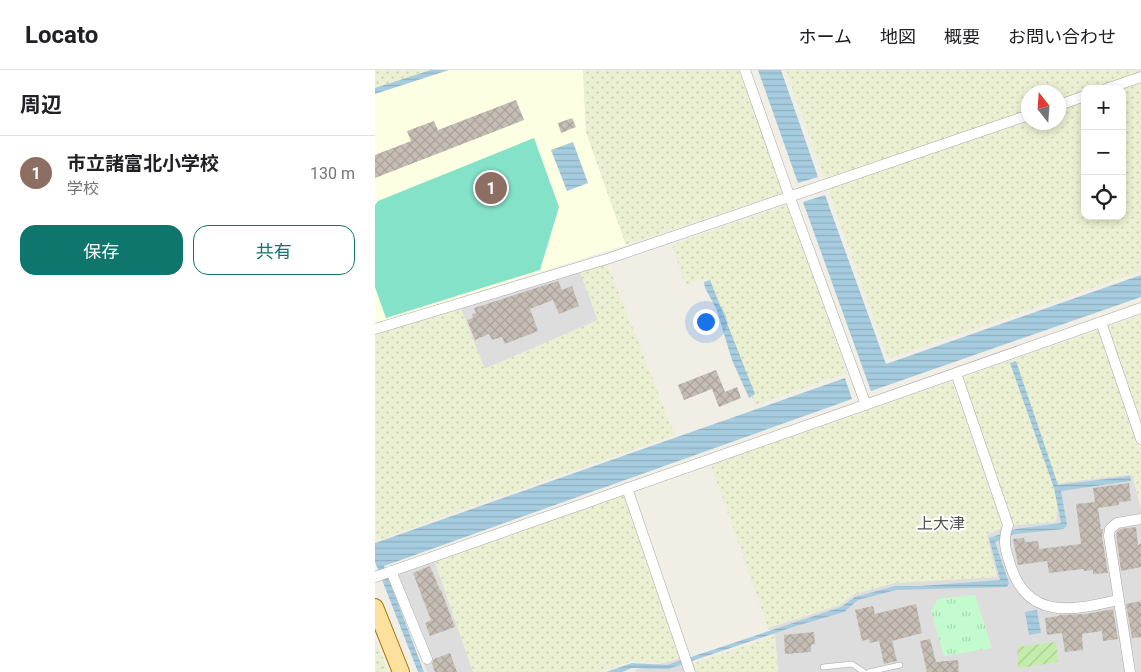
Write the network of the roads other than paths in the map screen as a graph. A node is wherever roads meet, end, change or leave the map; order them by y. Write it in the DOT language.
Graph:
graph roads {
  1 [pos="745,70"];
  2 [pos="1141,77"];
  3 [pos="1118,85"];
  4 [pos="1081,97"];
  5 [pos="1066,103"];
  6 [pos="1021,119"];
  7 [pos="790,198"];
  8 [pos="1141,308"];
  9 [pos="1101,322"];
  10 [pos="377,327"];
  11 [pos="956,373"];
  12 [pos="866,405"];
  13 [pos="1141,438"];
  14 [pos="627,488"];
  15 [pos="1141,519"];
  16 [pos="390,572"];
  17 [pos="376,576"];
  18 [pos="1118,600"];
  19 [pos="376,612"];
  20 [pos="427,659"];
  21 [pos="688,664"];
  22 [pos="900,665"];
  23 [pos="823,667"];
  24 [pos="401,672"];
  25 [pos="864,672"];
  26 [pos="869,672"];
  27 [pos="1130,672"];
  1 -- 7 [label="street"];
  2 -- 3 [label="street"];
  4 -- 5 [label="street"];
  6 -- 7 [label="street"];
  7 -- 10 [label="street"];
  7 -- 12 [label="street"];
  8 -- 9 [label="street"];
  9 -- 11 [label="street"];
  9 -- 13 [label="street"];
  11 -- 12 [label="street"];
  11 -- 18 [label="street"];
  12 -- 14 [label="street"];
  14 -- 16 [label="street"];
  14 -- 21 [label="street"];
  15 -- 18 [label="street"];
  16 -- 17 [label="street"];
  16 -- 20 [label="street"];
  18 -- 27 [label="street"];
  19 -- 24 [label="main road"];
  22 -- 26 [label="lane"];
  23 -- 25 [label="lane"];
}
